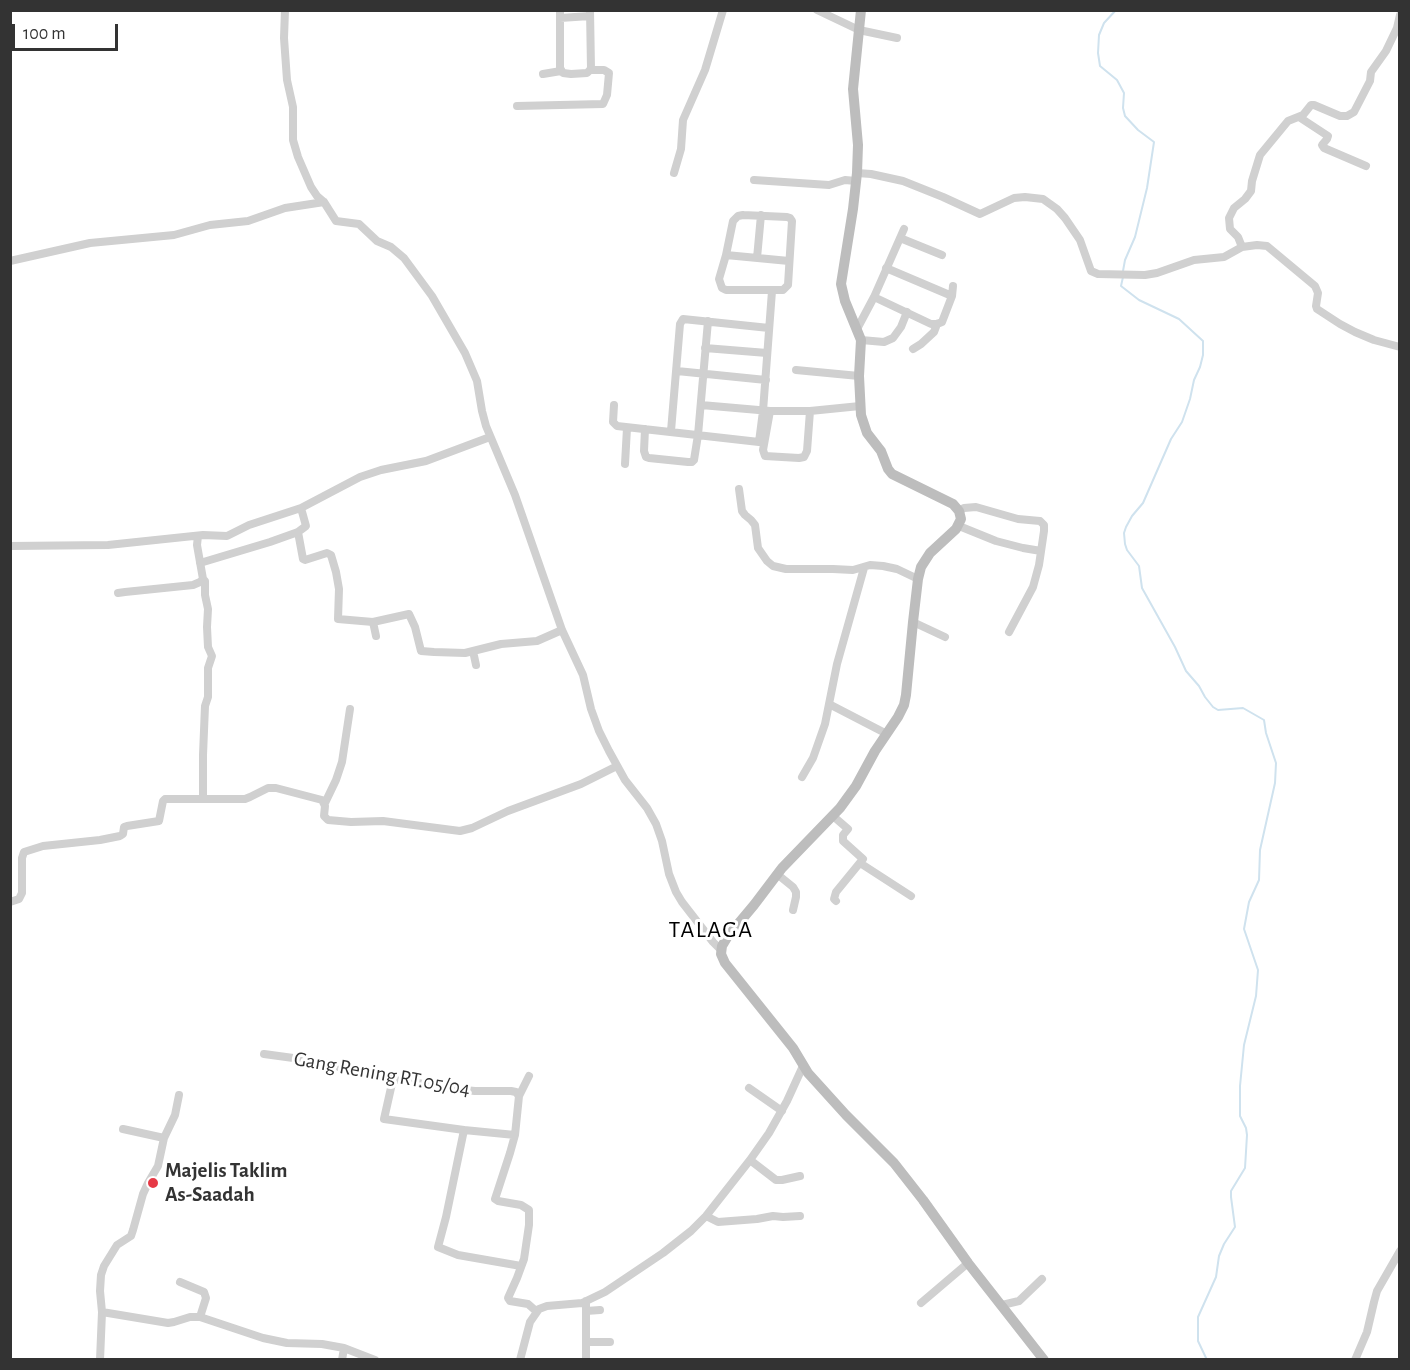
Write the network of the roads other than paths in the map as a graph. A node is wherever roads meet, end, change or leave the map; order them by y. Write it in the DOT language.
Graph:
graph roads {
  1 [pos="285,10"];
  2 [pos="723,10"];
  3 [pos="817,10"];
  4 [pos="861,10"];
  5 [pos="590,13"];
  6 [pos="560,14"];
  7 [pos="1400,15"];
  8 [pos="859,30"];
  9 [pos="897,38"];
  10 [pos="590,70"];
  11 [pos="561,71"];
  12 [pos="543,74"];
  13 [pos="517,106"];
  14 [pos="1299,117"];
  15 [pos="1366,166"];
  16 [pos="674,173"];
  17 [pos="857,177"];
  18 [pos="754,180"];
  19 [pos="324,202"];
  20 [pos="762,215"];
  21 [pos="904,229"];
  22 [pos="900,238"];
  23 [pos="1242,247"];
  24 [pos="726,255"];
  25 [pos="942,255"];
  26 [pos="757,258"];
  27 [pos="10,261"];
  28 [pos="789,261"];
  29 [pos="886,268"];
  30 [pos="772,291"];
  31 [pos="874,297"];
  32 [pos="907,312"];
  33 [pos="708,321"];
  34 [pos="937,324"];
  35 [pos="769,328"];
  36 [pos="859,334"];
  37 [pos="1400,347"];
  38 [pos="705,348"];
  39 [pos="913,349"];
  40 [pos="767,353"];
  41 [pos="796,370"];
  42 [pos="677,371"];
  43 [pos="702,375"];
  44 [pos="859,376"];
  45 [pos="766,380"];
  46 [pos="614,405"];
  47 [pos="701,405"];
  48 [pos="860,406"];
  49 [pos="766,411"];
  50 [pos="810,411"];
  51 [pos="627,428"];
  52 [pos="645,429"];
  53 [pos="671,431"];
  54 [pos="698,435"];
  55 [pos="490,437"];
  56 [pos="762,442"];
  57 [pos="625,464"];
  58 [pos="739,489"];
  59 [pos="301,508"];
  60 [pos="959,511"];
  61 [pos="959,526"];
  62 [pos="298,532"];
  63 [pos="198,536"];
  64 [pos="10,546"];
  65 [pos="1041,551"];
  66 [pos="200,563"];
  67 [pos="864,568"];
  68 [pos="203,579"];
  69 [pos="918,579"];
  70 [pos="118,593"];
  71 [pos="373,622"];
  72 [pos="913,622"];
  73 [pos="562,630"];
  74 [pos="1009,632"];
  75 [pos="376,636"];
  76 [pos="945,637"];
  77 [pos="473,651"];
  78 [pos="476,665"];
  79 [pos="829,704"];
  80 [pos="350,710"];
  81 [pos="887,734"];
  82 [pos="617,766"];
  83 [pos="802,777"];
  84 [pos="203,798"];
  85 [pos="325,804"];
  86 [pos="833,816"];
  87 [pos="860,863"];
  88 [pos="777,874"];
  89 [pos="911,896"];
  90 [pos="836,901"];
  91 [pos="10,902"];
  92 [pos="793,910"];
  93 [pos="721,950"];
  94 [pos="264,1054"];
  95 [pos="803,1066"];
  96 [pos="529,1076"];
  97 [pos="393,1079"];
  98 [pos="749,1088"];
  99 [pos="179,1095"];
  100 [pos="519,1096"];
  101 [pos="782,1111"];
  102 [pos="123,1129"];
  103 [pos="464,1130"];
  104 [pos="515,1135"];
  105 [pos="164,1138"];
  106 [pos="750,1160"];
  107 [pos="800,1176"];
  108 [pos="706,1216"];
  109 [pos="800,1216"];
  110 [pos="1400,1251"];
  111 [pos="968,1263"];
  112 [pos="521,1266"];
  113 [pos="1042,1279"];
  114 [pos="180,1282"];
  115 [pos="921,1303"];
  116 [pos="1002,1305"];
  117 [pos="586,1306"];
  118 [pos="600,1310"];
  119 [pos="536,1311"];
  120 [pos="102,1312"];
  121 [pos="200,1317"];
  122 [pos="586,1342"];
  123 [pos="610,1342"];
  124 [pos="344,1348"];
  125 [pos="100,1359"];
  126 [pos="342,1359"];
  127 [pos="375,1359"];
  128 [pos="520,1359"];
  129 [pos="586,1359"];
  130 [pos="1044,1359"];
  131 [pos="1355,1359"];
  1 -- 19 [label="street"];
  2 -- 16 [label="street"];
  3 -- 8 [label="street"];
  4 -- 8 [label="street"];
  5 -- 6 [label="street"];
  5 -- 10 [label="street"];
  6 -- 11 [label="street"];
  7 -- 14 [label="street"];
  8 -- 9 [label="street"];
  8 -- 17 [label="street"];
  10 -- 11 [label="street"];
  10 -- 13 [label="street"];
  11 -- 12 [label="street"];
  14 -- 15 [label="street"];
  14 -- 23 [label="street"];
  17 -- 18 [label="street"];
  17 -- 23 [label="street"];
  17 -- 36 [label="street"];
  19 -- 27 [label="street"];
  19 -- 55 [label="street"];
  20 -- 24 [label="street"];
  20 -- 26 [label="street"];
  20 -- 28 [label="street"];
  21 -- 22 [label="street"];
  22 -- 25 [label="street"];
  22 -- 29 [label="street"];
  23 -- 37 [label="street"];
  24 -- 26 [label="street"];
  24 -- 30 [label="street"];
  26 -- 28 [label="street"];
  28 -- 30 [label="street"];
  29 -- 31 [label="street"];
  29 -- 34 [label="street"];
  30 -- 35 [label="street"];
  31 -- 32 [label="street"];
  31 -- 36 [label="street"];
  32 -- 34 [label="street"];
  32 -- 36 [label="street"];
  33 -- 35 [label="street"];
  33 -- 38 [label="street"];
  33 -- 42 [label="street"];
  34 -- 39 [label="street"];
  35 -- 40 [label="street"];
  36 -- 44 [label="street"];
  38 -- 40 [label="street"];
  38 -- 43 [label="street"];
  40 -- 45 [label="street"];
  41 -- 44 [label="street"];
  42 -- 43 [label="street"];
  42 -- 53 [label="street"];
  43 -- 45 [label="street"];
  43 -- 47 [label="street"];
  44 -- 48 [label="street"];
  45 -- 49 [label="street"];
  46 -- 51 [label="street"];
  47 -- 49 [label="street"];
  47 -- 54 [label="street"];
  48 -- 50 [label="street"];
  48 -- 60 [label="street"];
  49 -- 50 [label="street"];
  49 -- 56 [label="street"];
  50 -- 56 [label="street"];
  51 -- 52 [label="street"];
  51 -- 57 [label="street"];
  52 -- 53 [label="street"];
  52 -- 54 [label="street"];
  53 -- 54 [label="street"];
  54 -- 56 [label="street"];
  55 -- 59 [label="street"];
  55 -- 73 [label="street"];
  58 -- 67 [label="street"];
  59 -- 62 [label="street"];
  59 -- 63 [label="street"];
  60 -- 61 [label="street"];
  60 -- 65 [label="street"];
  61 -- 65 [label="street"];
  61 -- 69 [label="street"];
  62 -- 66 [label="street"];
  62 -- 71 [label="street"];
  63 -- 64 [label="street"];
  63 -- 66 [label="street"];
  65 -- 74 [label="street"];
  66 -- 68 [label="street"];
  67 -- 69 [label="street"];
  67 -- 79 [label="street"];
  68 -- 70 [label="street"];
  68 -- 84 [label="street"];
  69 -- 72 [label="street"];
  71 -- 75 [label="street"];
  71 -- 77 [label="street"];
  72 -- 76 [label="street"];
  72 -- 81 [label="street"];
  73 -- 77 [label="street"];
  73 -- 82 [label="street"];
  77 -- 78 [label="street"];
  79 -- 81 [label="street"];
  79 -- 83 [label="street"];
  80 -- 85 [label="street"];
  81 -- 86 [label="street"];
  82 -- 85 [label="street"];
  82 -- 93 [label="street"];
  84 -- 85 [label="street"];
  84 -- 91 [label="street"];
  86 -- 87 [label="street"];
  86 -- 88 [label="street"];
  87 -- 89 [label="street"];
  87 -- 90 [label="street"];
  88 -- 92 [label="street"];
  88 -- 93 [label="street"];
  93 -- 95 [label="street"];
  94 -- 97 [label="street, Gang Rening RT.05/04"];
  95 -- 101 [label="street"];
  95 -- 111 [label="street"];
  96 -- 100 [label="street"];
  97 -- 100 [label="street, Gang Rening RT.05/04"];
  97 -- 103 [label="street"];
  98 -- 101 [label="street"];
  99 -- 105 [label="street"];
  100 -- 104 [label="street"];
  101 -- 106 [label="street"];
  102 -- 105 [label="street"];
  103 -- 104 [label="street"];
  103 -- 112 [label="street"];
  104 -- 112 [label="street"];
  105 -- 120 [label="street"];
  106 -- 107 [label="street"];
  106 -- 108 [label="street"];
  108 -- 109 [label="street"];
  108 -- 117 [label="street"];
  110 -- 131 [label="street"];
  111 -- 115 [label="street"];
  111 -- 116 [label="street"];
  112 -- 119 [label="street"];
  113 -- 116 [label="street"];
  114 -- 121 [label="street"];
  116 -- 130 [label="street"];
  117 -- 118 [label="street"];
  117 -- 119 [label="street"];
  117 -- 122 [label="street"];
  119 -- 128 [label="street"];
  120 -- 121 [label="street"];
  120 -- 125 [label="street"];
  121 -- 124 [label="street"];
  122 -- 123 [label="street"];
  122 -- 129 [label="street"];
  124 -- 126 [label="street"];
  124 -- 127 [label="street"];
}
